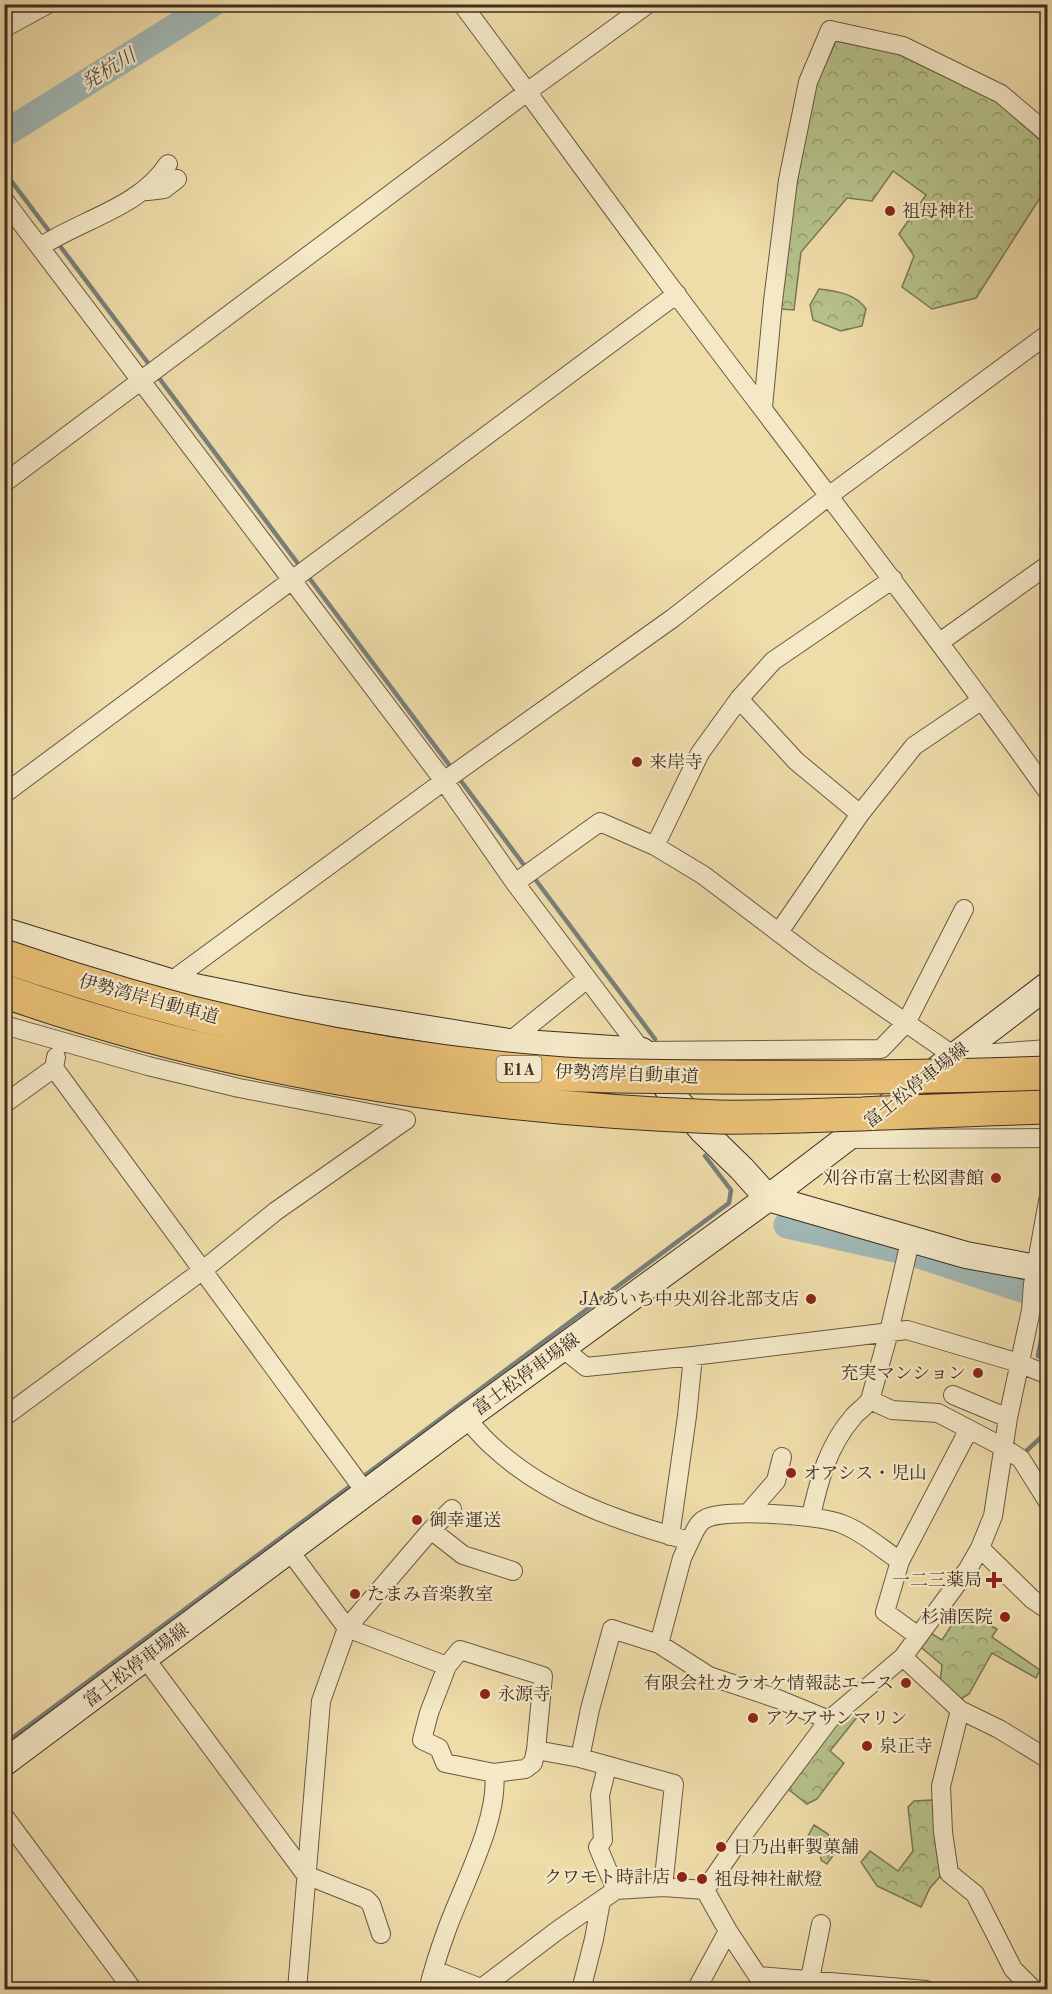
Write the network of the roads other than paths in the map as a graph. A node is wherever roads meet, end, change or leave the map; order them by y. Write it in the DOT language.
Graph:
graph roads {
  1 [pos="462,4"];
  2 [pos="648,4"];
  3 [pos="46,5"];
  4 [pos="4,28"];
  5 [pos="527,92"];
  6 [pos="1047,134"];
  7 [pos="173,172"];
  8 [pos="4,200"];
  9 [pos="51,240"];
  10 [pos="677,294"];
  11 [pos="1047,334"];
  12 [pos="145,379"];
  13 [pos="763,408"];
  14 [pos="4,483"];
  15 [pos="830,495"];
  16 [pos="1047,565"];
  17 [pos="293,578"];
  18 [pos="893,579"];
  19 [pos="940,642"];
  20 [pos="739,699"];
  21 [pos="982,700"];
  22 [pos="446,780"];
  23 [pos="1047,792"];
  24 [pos="4,794"];
  25 [pos="860,814"];
  26 [pos="655,846"];
  27 [pos="518,881"];
  28 [pos="964,909"];
  29 [pos="4,931"];
  30 [pos="779,932"];
  31 [pos="4,956"];
  32 [pos="587,979"];
  33 [pos="170,982"];
  34 [pos="1047,986"];
  35 [pos="4,991"];
  36 [pos="906,1023"];
  37 [pos="4,1025"];
  38 [pos="58,1041"];
  39 [pos="509,1042"];
  40 [pos="1047,1049"];
  41 [pos="642,1051"];
  42 [pos="954,1056"];
  43 [pos="54,1068"];
  44 [pos="1047,1073"];
  45 [pos="4,1104"];
  46 [pos="1047,1107"];
  47 [pos="1047,1138"];
  48 [pos="847,1139"];
  49 [pos="768,1198"];
  50 [pos="1047,1202"];
  51 [pos="911,1243"];
  52 [pos="203,1270"];
  53 [pos="1039,1274"];
  54 [pos="889,1332"];
  55 [pos="561,1347"];
  56 [pos="693,1356"];
  57 [pos="1019,1364"];
  58 [pos="1047,1375"];
  59 [pos="953,1395"];
  60 [pos="870,1400"];
  61 [pos="4,1417"];
  62 [pos="466,1418"];
  63 [pos="1008,1418"];
  64 [pos="968,1431"];
  65 [pos="1004,1447"];
  66 [pos="782,1456"];
  67 [pos="361,1486"];
  68 [pos="1047,1501"];
  69 [pos="452,1509"];
  70 [pos="748,1513"];
  71 [pos="811,1516"];
  72 [pos="430,1530"];
  73 [pos="670,1536"];
  74 [pos="690,1541"];
  75 [pos="980,1548"];
  76 [pos="289,1550"];
  77 [pos="900,1561"];
  78 [pos="513,1570"];
  79 [pos="1047,1610"];
  80 [pos="347,1628"];
  81 [pos="918,1636"];
  82 [pos="659,1644"];
  83 [pos="903,1657"];
  84 [pos="145,1658"];
  85 [pos="447,1666"];
  86 [pos="960,1710"];
  87 [pos="829,1719"];
  88 [pos="537,1750"];
  89 [pos="580,1758"];
  90 [pos="1047,1759"];
  91 [pos="4,1763"];
  92 [pos="607,1767"];
  93 [pos="494,1773"];
  94 [pos="4,1816"];
  95 [pos="306,1875"];
  96 [pos="663,1887"];
  97 [pos="616,1890"];
  98 [pos="705,1890"];
  99 [pos="601,1901"];
  100 [pos="821,1924"];
  101 [pos="728,1931"];
  102 [pos="381,1934"];
  103 [pos="434,1970"];
  104 [pos="810,1979"];
  105 [pos="764,1983"];
  106 [pos="483,1986"];
  107 [pos="133,1989"];
  108 [pos="297,1989"];
  109 [pos="428,1989"];
  110 [pos="507,1989"];
  111 [pos="581,1989"];
  112 [pos="696,1989"];
  113 [pos="926,1989"];
  114 [pos="1034,1989"];
  1 -- 5 [label="street"];
  2 -- 5 [label="street"];
  3 -- 4 [label="street"];
  5 -- 10 [label="street"];
  5 -- 12 [label="street"];
  6 -- 13 [label="street"];
  7 -- 9 [label="street"];
  8 -- 9 [label="street"];
  9 -- 12 [label="street"];
  10 -- 13 [label="street"];
  10 -- 17 [label="street"];
  11 -- 15 [label="street"];
  12 -- 14 [label="street"];
  12 -- 17 [label="street"];
  13 -- 15 [label="street"];
  15 -- 18 [label="street"];
  15 -- 22 [label="street"];
  16 -- 19 [label="street"];
  17 -- 22 [label="street"];
  17 -- 24 [label="street"];
  18 -- 19 [label="street"];
  18 -- 20 [label="street"];
  19 -- 21 [label="street"];
  20 -- 25 [label="street"];
  20 -- 26 [label="street"];
  21 -- 23 [label="street"];
  21 -- 25 [label="street"];
  22 -- 27 [label="street"];
  22 -- 33 [label="street"];
  25 -- 30 [label="street"];
  26 -- 27 [label="street"];
  26 -- 30 [label="street"];
  27 -- 32 [label="street"];
  28 -- 36 [label="street"];
  29 -- 33 [label="main road"];
  30 -- 36 [label="street"];
  31 -- 44 [label="highway, 伊勢湾岸自動車道 / E1A, bridge"];
  32 -- 39 [label="street"];
  32 -- 41 [label="street"];
  33 -- 39 [label="main road"];
  34 -- 42 [label="main road, 富士松停車場線"];
  35 -- 46 [label="highway, 伊勢湾岸自動車道 / E1A, bridge"];
  36 -- 41 [label="street"];
  36 -- 42 [label="street"];
  37 -- 38 [label="street"];
  38 -- 43 [label="street"];
  38 -- 52 [label="street"];
  39 -- 41 [label="main road"];
  40 -- 42 [label="street"];
  41 -- 49 [label="main road"];
  42 -- 48 [label="main road, 富士松停車場線"];
  43 -- 45 [label="street"];
  43 -- 52 [label="street"];
  47 -- 48 [label="street"];
  48 -- 49 [label="main road, 富士松停車場線"];
  49 -- 51 [label="main road"];
  49 -- 55 [label="main road, 富士松停車場線"];
  50 -- 53 [label="street"];
  51 -- 53 [label="main road"];
  51 -- 54 [label="street"];
  52 -- 61 [label="street"];
  52 -- 67 [label="street"];
  53 -- 57 [label="street"];
  54 -- 56 [label="street"];
  54 -- 57 [label="street"];
  54 -- 60 [label="street"];
  55 -- 56 [label="street"];
  55 -- 62 [label="main road, 富士松停車場線"];
  56 -- 73 [label="street"];
  57 -- 58 [label="street"];
  57 -- 63 [label="street"];
  59 -- 63 [label="street"];
  60 -- 64 [label="street"];
  60 -- 71 [label="street"];
  62 -- 67 [label="main road, 富士松停車場線"];
  62 -- 73 [label="street"];
  63 -- 65 [label="street"];
  64 -- 65 [label="street"];
  64 -- 77 [label="street"];
  65 -- 68 [label="street"];
  65 -- 75 [label="street"];
  66 -- 70 [label="street"];
  67 -- 76 [label="main road, 富士松停車場線"];
  69 -- 72 [label="street"];
  70 -- 71 [label="street"];
  70 -- 74 [label="street"];
  71 -- 77 [label="street"];
  72 -- 78 [label="street"];
  72 -- 80 [label="street"];
  73 -- 74 [label="street"];
  74 -- 82 [label="street"];
  75 -- 79 [label="street"];
  75 -- 81 [label="street"];
  76 -- 80 [label="street"];
  76 -- 84 [label="main road, 富士松停車場線"];
  77 -- 81 [label="street"];
  80 -- 85 [label="street"];
  80 -- 95 [label="street"];
  81 -- 83 [label="street"];
  82 -- 87 [label="street"];
  82 -- 89 [label="street"];
  83 -- 86 [label="street"];
  83 -- 87 [label="street"];
  84 -- 91 [label="main road, 富士松停車場線"];
  84 -- 95 [label="street"];
  85 -- 88 [label="street"];
  85 -- 93 [label="street"];
  86 -- 90 [label="street"];
  86 -- 114 [label="street"];
  87 -- 98 [label="street"];
  88 -- 89 [label="street"];
  88 -- 93 [label="street"];
  89 -- 92 [label="street"];
  92 -- 96 [label="street"];
  92 -- 97 [label="street"];
  93 -- 103 [label="street"];
  94 -- 107 [label="street"];
  95 -- 102 [label="street"];
  95 -- 108 [label="street"];
  96 -- 97 [label="street"];
  96 -- 98 [label="street"];
  97 -- 99 [label="street"];
  98 -- 101 [label="street"];
  99 -- 106 [label="street"];
  99 -- 111 [label="street"];
  100 -- 104 [label="street"];
  101 -- 105 [label="street"];
  101 -- 112 [label="street"];
  103 -- 106 [label="street"];
  103 -- 109 [label="street"];
  104 -- 105 [label="street"];
  104 -- 113 [label="street"];
  106 -- 110 [label="street"];
}
